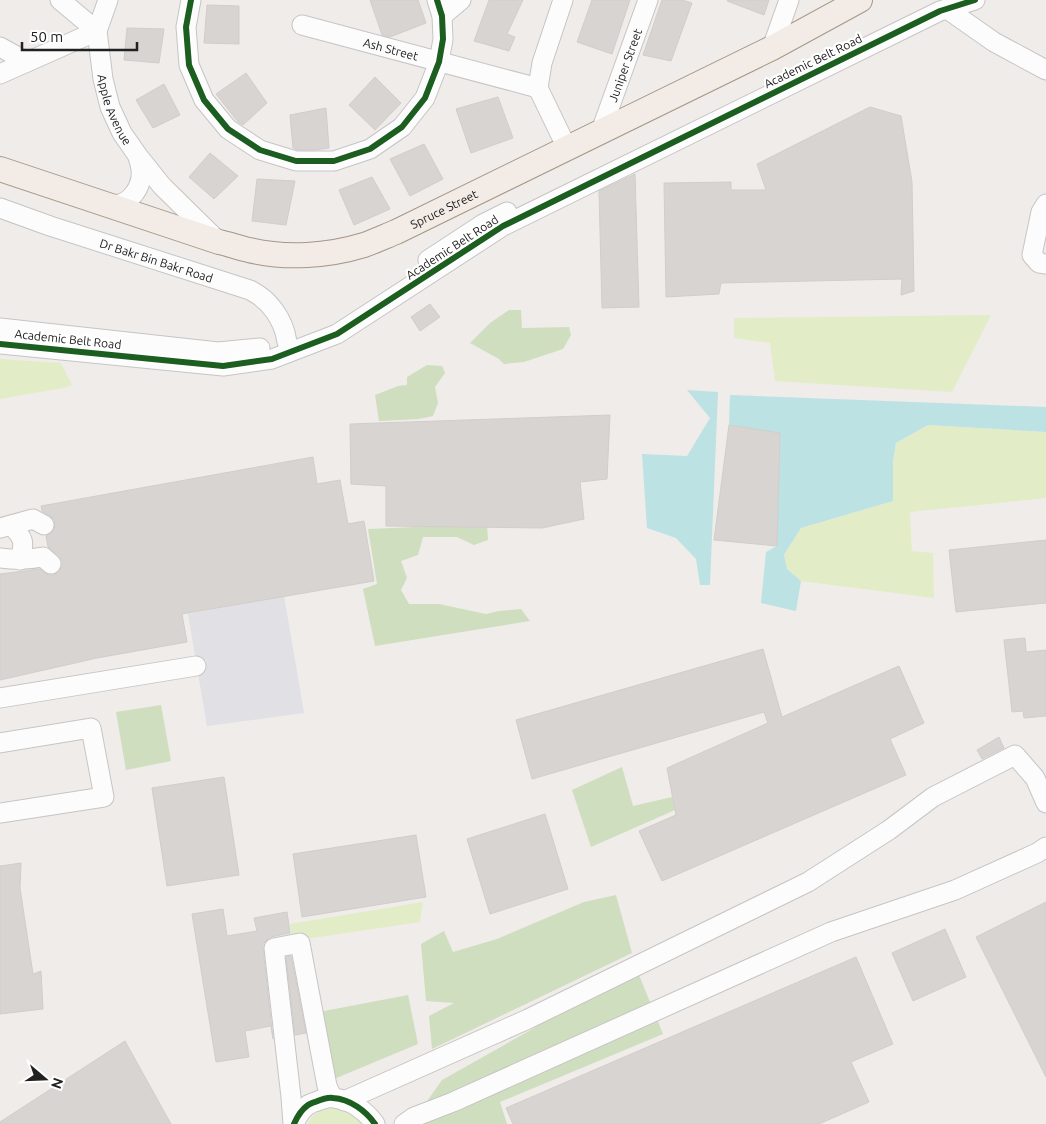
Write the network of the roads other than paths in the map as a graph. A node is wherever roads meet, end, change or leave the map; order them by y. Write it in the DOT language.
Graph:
graph roads {
  1 [pos="60,0"];
  2 [pos="108,0"];
  3 [pos="191,0"];
  4 [pos="461,0"];
  5 [pos="563,0"];
  6 [pos="648,0"];
  7 [pos="789,0"];
  8 [pos="860,0"];
  9 [pos="974,0"];
  10 [pos="943,5"];
  11 [pos="440,8"];
  12 [pos="302,25"];
  13 [pos="97,31"];
  14 [pos="0,47"];
  15 [pos="772,48"];
  16 [pos="27,62"];
  17 [pos="439,62"];
  18 [pos="1044,68"];
  19 [pos="0,74"];
  20 [pos="538,88"];
  21 [pos="601,131"];
  22 [pos="567,148"];
  23 [pos="138,156"];
  24 [pos="0,169"];
  25 [pos="107,205"];
  26 [pos="0,208"];
  27 [pos="1044,214"];
  28 [pos="219,242"];
  29 [pos="1046,264"];
  30 [pos="0,328"];
  31 [pos="287,342"];
  32 [pos="0,344"];
  33 [pos="44,525"];
  34 [pos="6,527"];
  35 [pos="0,558"];
  36 [pos="20,560"];
  37 [pos="51,564"];
  38 [pos="196,666"];
  39 [pos="0,698"];
  40 [pos="0,742"];
  41 [pos="1046,803"];
  42 [pos="0,813"];
  43 [pos="1046,847"];
  44 [pos="338,1099"];
  45 [pos="294,1124"];
  46 [pos="375,1124"];
  47 [pos="404,1124"];
  1 -- 13 [label="street"];
  2 -- 13 [label="street, Apple Avenue"];
  3 -- 17 [label="street"];
  4 -- 11 [label="street"];
  5 -- 20 [label="street"];
  6 -- 21 [label="street, Juniper Street"];
  7 -- 15 [label="street"];
  8 -- 15 [label="main road, Spruce Street"];
  9 -- 10 [label="street, Academic Belt Road"];
  10 -- 18 [label="street"];
  10 -- 31 [label="street, Academic Belt Road"];
  10 -- 32 [label="street, Academic Belt Road"];
  11 -- 17 [label="street"];
  12 -- 17 [label="street, Ash Street"];
  13 -- 16 [label="street"];
  13 -- 23 [label="street, Apple Avenue"];
  14 -- 16 [label="street"];
  15 -- 21 [label="main road, Spruce Street"];
  16 -- 19 [label="street"];
  17 -- 20 [label="street, Ash Street"];
  20 -- 22 [label="street"];
  21 -- 22 [label="main road, Spruce Street"];
  22 -- 28 [label="main road, Spruce Street"];
  23 -- 25 [label="street, Apple Avenue"];
  23 -- 28 [label="street, Apple Avenue"];
  24 -- 25 [label="main road, Spruce Street"];
  25 -- 28 [label="main road, Spruce Street"];
  26 -- 31 [label="street, Dr Bakr Bin Bakr Road"];
  27 -- 29 [label="street"];
  30 -- 31 [label="street, Academic Belt Road"];
  33 -- 34 [label="street"];
  34 -- 36 [label="street"];
  35 -- 36 [label="street"];
  36 -- 37 [label="street"];
  38 -- 39 [label="street"];
  40 -- 42 [label="street"];
  41 -- 44 [label="street"];
  43 -- 47 [label="street"];
  44 -- 45 [label="street"];
  44 -- 45 [label="street"];
  44 -- 46 [label="street"];
}
